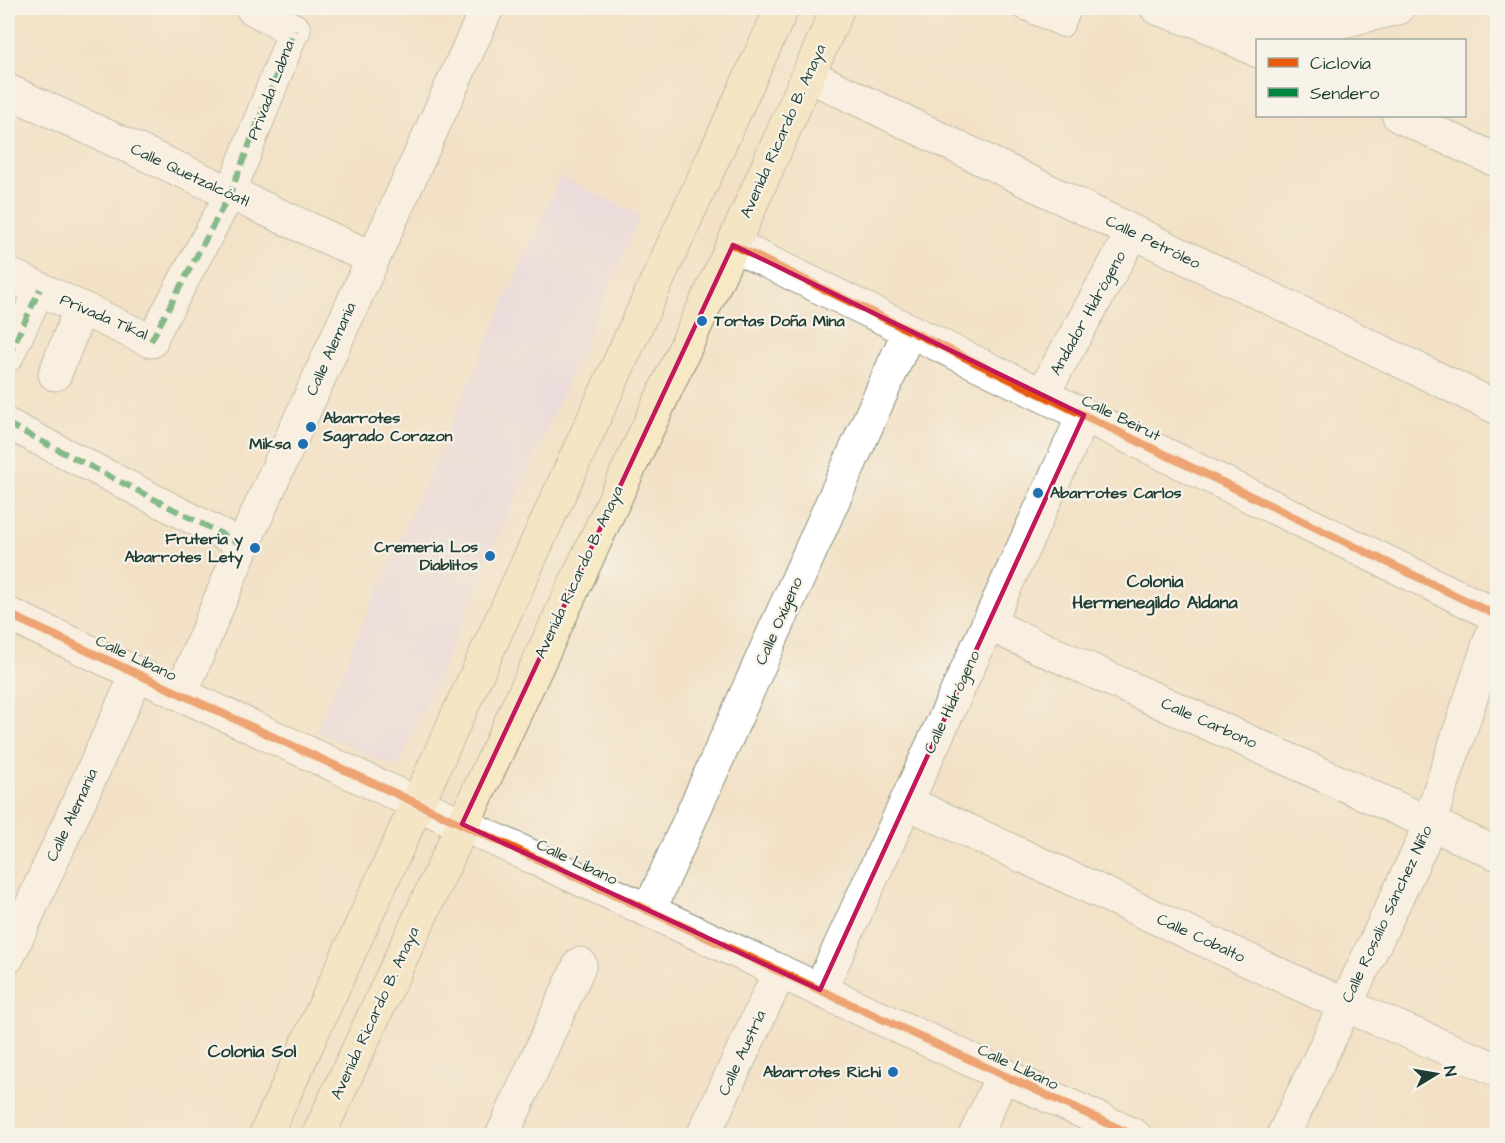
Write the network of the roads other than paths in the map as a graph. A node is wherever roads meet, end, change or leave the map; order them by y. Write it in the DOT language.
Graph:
graph roads {
  1 [pos="252,8"];
  2 [pos="487,8"];
  3 [pos="782,8"];
  4 [pos="838,8"];
  5 [pos="1021,8"];
  6 [pos="1072,8"];
  7 [pos="1157,8"];
  8 [pos="1398,8"];
  9 [pos="1186,13"];
  10 [pos="294,30"];
  11 [pos="1256,50"];
  12 [pos="808,75"];
  13 [pos="8,92"];
  14 [pos="1401,117"];
  15 [pos="1497,161"];
  16 [pos="231,194"];
  17 [pos="1133,232"];
  18 [pos="733,245"];
  19 [pos="372,258"];
  20 [pos="8,274"];
  21 [pos="39,289"];
  22 [pos="81,308"];
  23 [pos="909,331"];
  24 [pos="151,341"];
  25 [pos="8,357"];
  26 [pos="55,374"];
  27 [pos="1042,395"];
  28 [pos="1497,408"];
  29 [pos="1084,415"];
  30 [pos="8,424"];
  31 [pos="243,545"];
  32 [pos="8,614"];
  33 [pos="1497,617"];
  34 [pos="988,624"];
  35 [pos="137,674"];
  36 [pos="182,694"];
  37 [pos="906,802"];
  38 [pos="418,804"];
  39 [pos="1430,822"];
  40 [pos="462,824"];
  41 [pos="1497,854"];
  42 [pos="649,910"];
  43 [pos="8,957"];
  44 [pos="580,964"];
  45 [pos="780,971"];
  46 [pos="820,990"];
  47 [pos="1345,1005"];
  48 [pos="1497,1070"];
  49 [pos="1003,1074"];
  50 [pos="265,1136"];
  51 [pos="318,1136"];
  52 [pos="502,1136"];
  53 [pos="703,1136"];
  54 [pos="975,1136"];
  55 [pos="1135,1136"];
  56 [pos="1283,1136"];
  1 -- 10 [label="street, Privada Labna"];
  2 -- 19 [label="street, Calle Alemania"];
  3 -- 38 [label="main road"];
  4 -- 12 [label="main road, Avenida Ricardo B. Anaya"];
  5 -- 6 [label="lane"];
  7 -- 9 [label="street"];
  8 -- 9 [label="street"];
  9 -- 11 [label="street"];
  10 -- 16 [label="street, Privada Labna"];
  12 -- 17 [label="street, Calle Petróleo"];
  12 -- 18 [label="main road, Avenida Ricardo B. Anaya"];
  13 -- 16 [label="street, Calle Quetzalcóatl"];
  14 -- 15 [label="street"];
  16 -- 19 [label="street, Calle Quetzalcóatl"];
  16 -- 24 [label="street, Privada Tikal"];
  17 -- 27 [label="street, Andador Hidrógeno"];
  17 -- 28 [label="street, Calle Petróleo"];
  18 -- 23 [label="street, Calle Beirut"];
  18 -- 40 [label="main road, Avenida Ricardo B. Anaya"];
  19 -- 31 [label="street, Calle Alemania"];
  20 -- 21 [label="street"];
  21 -- 22 [label="street, Privada Tikal"];
  21 -- 25 [label="street, Privada Tikal"];
  22 -- 24 [label="street, Privada Tikal"];
  22 -- 26 [label="street"];
  23 -- 27 [label="street, Calle Beirut"];
  23 -- 42 [label="street, Calle Oxígeno"];
  27 -- 29 [label="street, Calle Beirut"];
  29 -- 33 [label="street, Calle Beirut"];
  29 -- 34 [label="street, Calle Hidrógeno"];
  30 -- 31 [label="street"];
  31 -- 36 [label="street, Calle Alemania"];
  32 -- 35 [label="street, Calle Libano"];
  33 -- 39 [label="street, Calle Rosalío Sánchez Niño"];
  34 -- 37 [label="street, Calle Hidrógeno"];
  34 -- 39 [label="street, Calle Carbono"];
  35 -- 36 [label="street, Calle Libano"];
  35 -- 43 [label="street, Calle Alemania"];
  36 -- 38 [label="street, Calle Libano"];
  37 -- 46 [label="street, Calle Hidrógeno"];
  37 -- 47 [label="street, Calle Cobalto"];
  38 -- 40 [label="street, Calle Libano"];
  38 -- 50 [label="main road"];
  39 -- 41 [label="street, Calle Carbono"];
  39 -- 47 [label="street, Calle Rosalío Sánchez Niño"];
  40 -- 42 [label="street, Calle Libano"];
  40 -- 51 [label="main road, Avenida Ricardo B. Anaya"];
  42 -- 45 [label="street, Calle Libano"];
  44 -- 52 [label="street"];
  45 -- 46 [label="street, Calle Libano"];
  45 -- 53 [label="street, Calle Austria"];
  46 -- 49 [label="street, Calle Libano"];
  47 -- 48 [label="street, Calle Cobalto"];
  47 -- 56 [label="street, Calle Rosalío Sánchez Niño"];
  49 -- 54 [label="street"];
  49 -- 55 [label="street, Calle Libano"];
}
